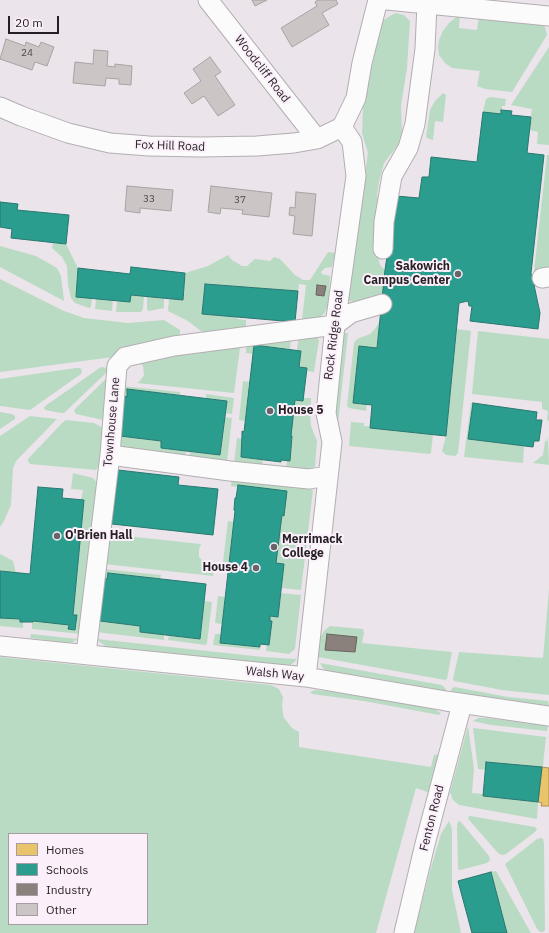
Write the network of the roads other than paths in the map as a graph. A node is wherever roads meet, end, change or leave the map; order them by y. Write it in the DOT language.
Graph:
graph roads {
  1 [pos="208,0"];
  2 [pos="378,0"];
  3 [pos="387,0"];
  4 [pos="427,4"];
  5 [pos="549,16"];
  6 [pos="0,107"];
  7 [pos="342,127"];
  8 [pos="317,139"];
  9 [pos="383,249"];
  10 [pos="382,304"];
  11 [pos="335,325"];
  12 [pos="110,455"];
  13 [pos="328,476"];
  14 [pos="0,646"];
  15 [pos="86,654"];
  16 [pos="306,677"];
  17 [pos="462,704"];
  18 [pos="549,716"];
  19 [pos="404,933"];
  1 -- 8 [label="street, Woodcliff Road"];
  2 -- 7 [label="street"];
  3 -- 4 [label="street"];
  4 -- 5 [label="street"];
  4 -- 9 [label="street"];
  6 -- 8 [label="street, Fox Hill Road"];
  7 -- 8 [label="street, Fox Hill Road"];
  7 -- 11 [label="street, Rock Ridge Road"];
  10 -- 11 [label="street"];
  11 -- 12 [label="street, Townhouse Lane"];
  11 -- 13 [label="street, Rock Ridge Road"];
  12 -- 13 [label="street"];
  12 -- 15 [label="street, Townhouse Lane"];
  13 -- 16 [label="street, Rock Ridge Road"];
  14 -- 15 [label="street, Walsh Way"];
  15 -- 16 [label="street, Walsh Way"];
  16 -- 17 [label="street, Walsh Way"];
  17 -- 18 [label="street, Walsh Way"];
  17 -- 19 [label="street, Fenton Road"];
}
